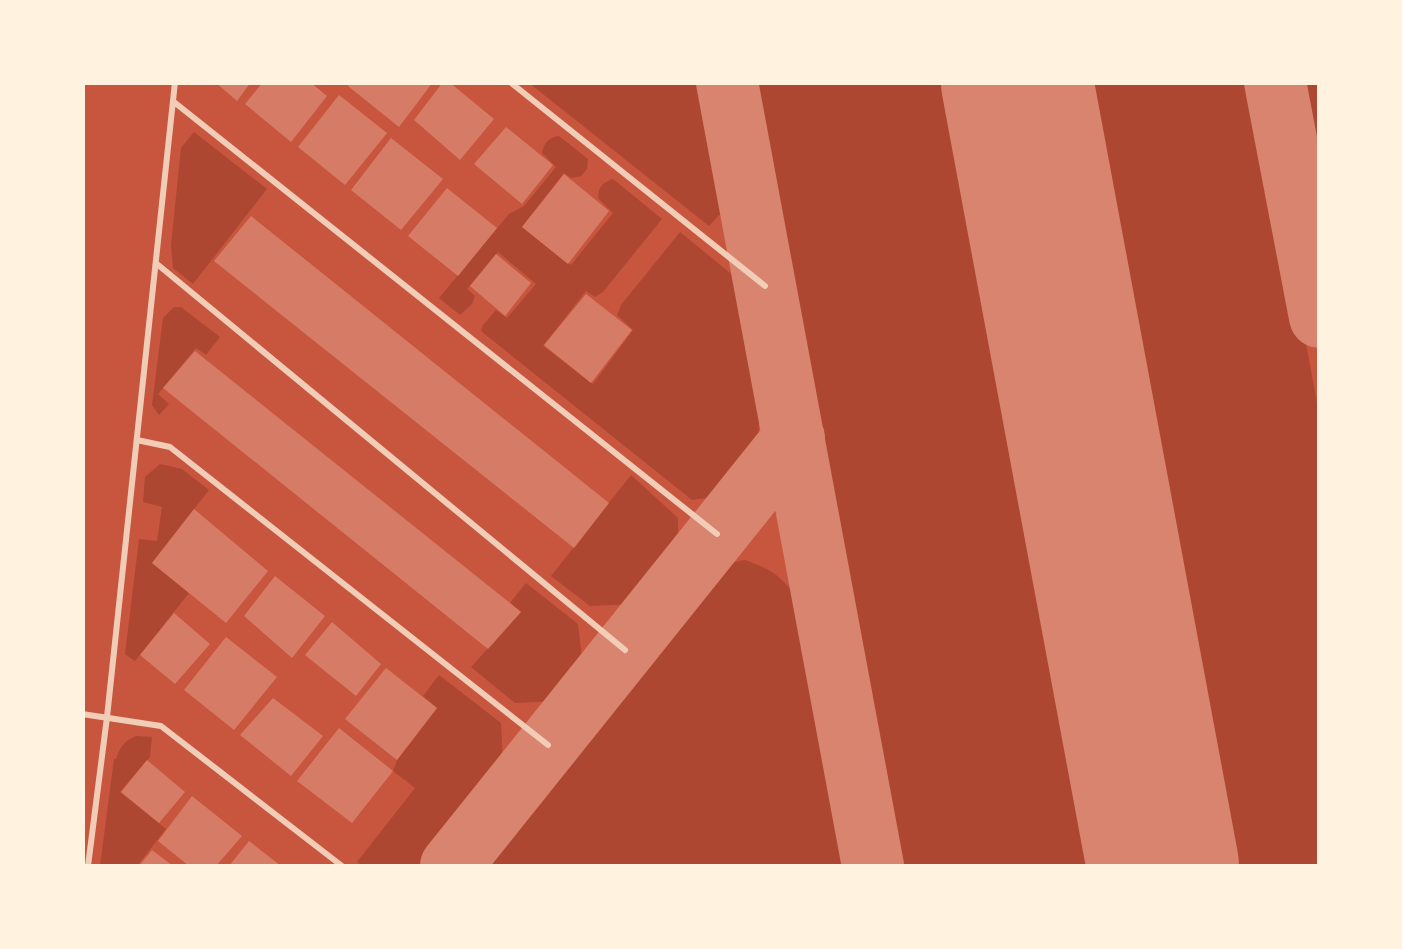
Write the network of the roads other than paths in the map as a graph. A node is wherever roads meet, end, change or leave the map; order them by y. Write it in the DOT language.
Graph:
graph roads {
  1 [pos="175,82"];
  2 [pos="510,82"];
  3 [pos="173,102"];
  4 [pos="156,264"];
  5 [pos="765,286"];
  6 [pos="137,440"];
  7 [pos="717,534"];
  8 [pos="625,650"];
  9 [pos="82,714"];
  10 [pos="107,718"];
  11 [pos="548,745"];
  12 [pos="88,866"];
  13 [pos="342,866"];
  1 -- 3 [label="lane"];
  2 -- 5 [label="lane"];
  3 -- 4 [label="lane"];
  3 -- 7 [label="lane"];
  4 -- 6 [label="lane"];
  4 -- 8 [label="lane"];
  6 -- 10 [label="lane"];
  6 -- 11 [label="lane"];
  9 -- 10 [label="lane"];
  10 -- 12 [label="lane"];
  10 -- 13 [label="lane"];
}
